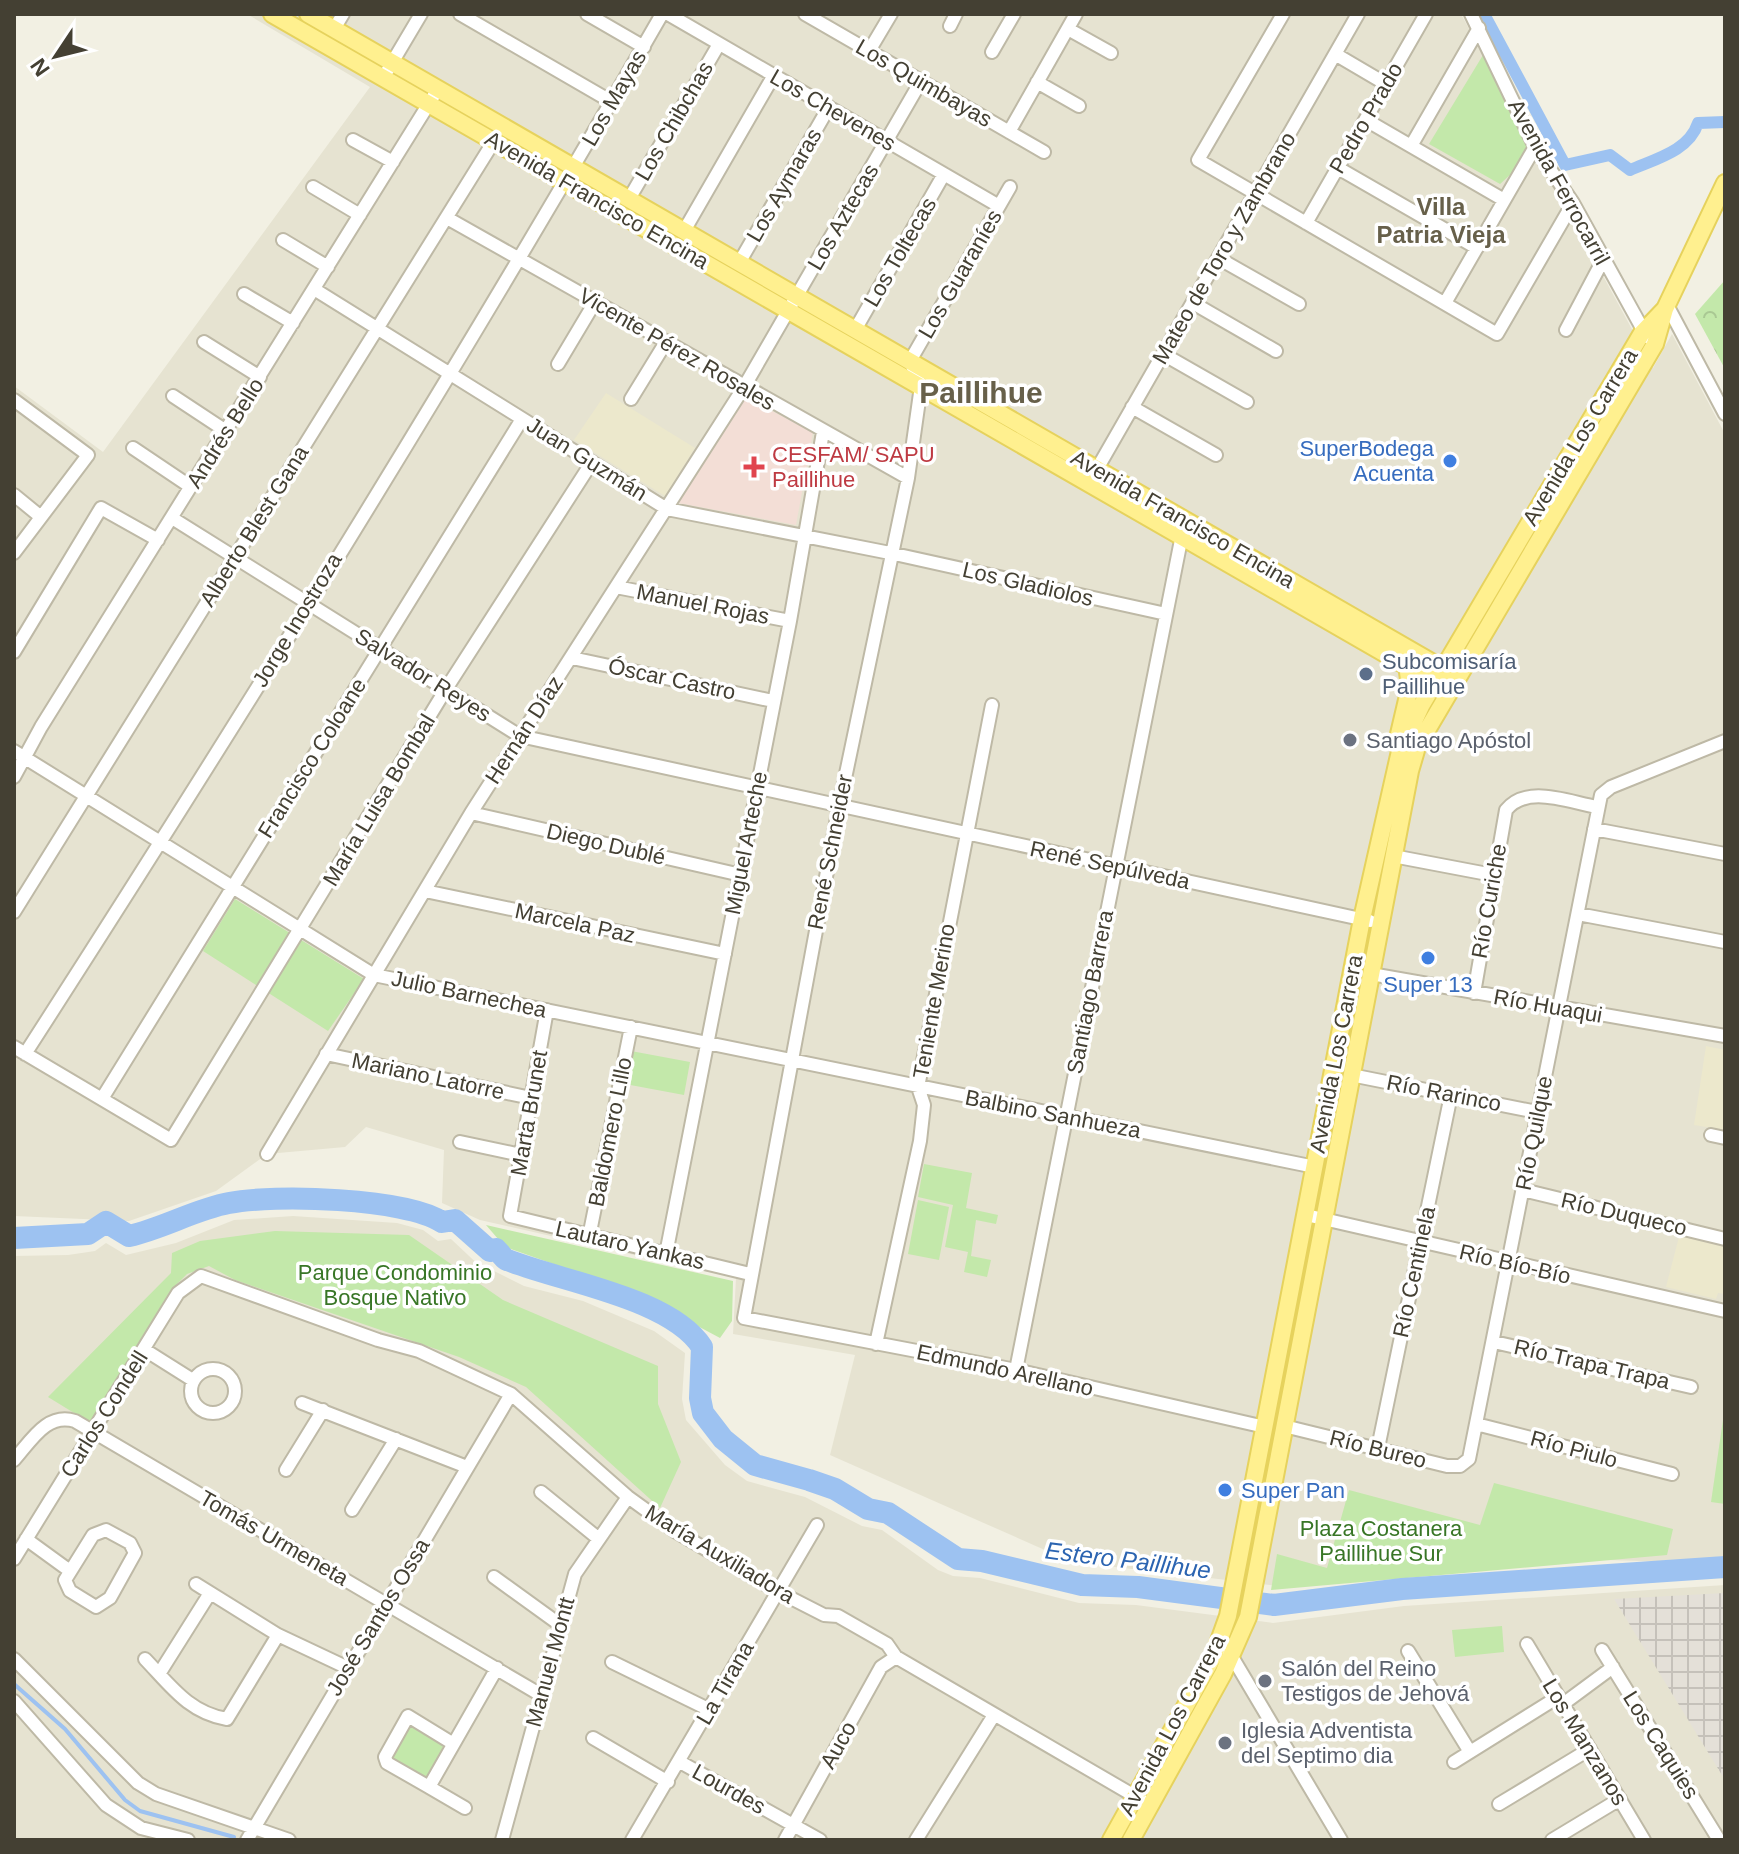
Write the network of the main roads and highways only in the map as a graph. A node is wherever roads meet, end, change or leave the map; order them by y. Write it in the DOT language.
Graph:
graph roads {
  1 [pos="272,14"];
  2 [pos="308,14"];
  3 [pos="434,97"];
  4 [pos="570,175"];
  5 [pos="1725,183"];
  6 [pos="793,304"];
  7 [pos="1666,307"];
  8 [pos="1586,428"];
  9 [pos="1601,437"];
  10 [pos="1093,476"];
  11 [pos="1184,528"];
  12 [pos="1407,665"];
  13 [pos="1446,679"];
  14 [pos="1394,774"];
  15 [pos="1111,1840"];
  16 [pos="1131,1840"];
  1 -- 3 [label="main road, Avenida Francisco Encina"];
  2 -- 3 [label="main road, Avenida Francisco Encina"];
  3 -- 4 [label="main road, Avenida Francisco Encina"];
  3 -- 4 [label="main road, Avenida Francisco Encina"];
  4 -- 6 [label="main road, Avenida Francisco Encina"];
  4 -- 6 [label="main road, Avenida Francisco Encina"];
  5 -- 7 [label="main road, Avenida Los Carrera"];
  6 -- 10 [label="main road, Avenida Francisco Encina"];
  6 -- 10 [label="main road, Avenida Francisco Encina"];
  7 -- 8 [label="main road, Avenida Los Carrera"];
  7 -- 9 [label="main road, Avenida Los Carrera"];
  8 -- 9 [label="main road"];
  8 -- 13 [label="main road, Avenida Los Carrera"];
  9 -- 13 [label="main road, Avenida Los Carrera"];
  10 -- 11 [label="main road, Avenida Francisco Encina"];
  11 -- 12 [label="main road, Avenida Francisco Encina"];
  11 -- 13 [label="main road, Avenida Francisco Encina"];
  12 -- 13 [label="main road, Avenida Francisco Encina"];
  12 -- 14 [label="main road"];
  13 -- 14 [label="main road, Avenida Los Carrera"];
  13 -- 16 [label="main road, Avenida Los Carrera"];
  14 -- 15 [label="main road, Avenida Los Carrera"];
}
